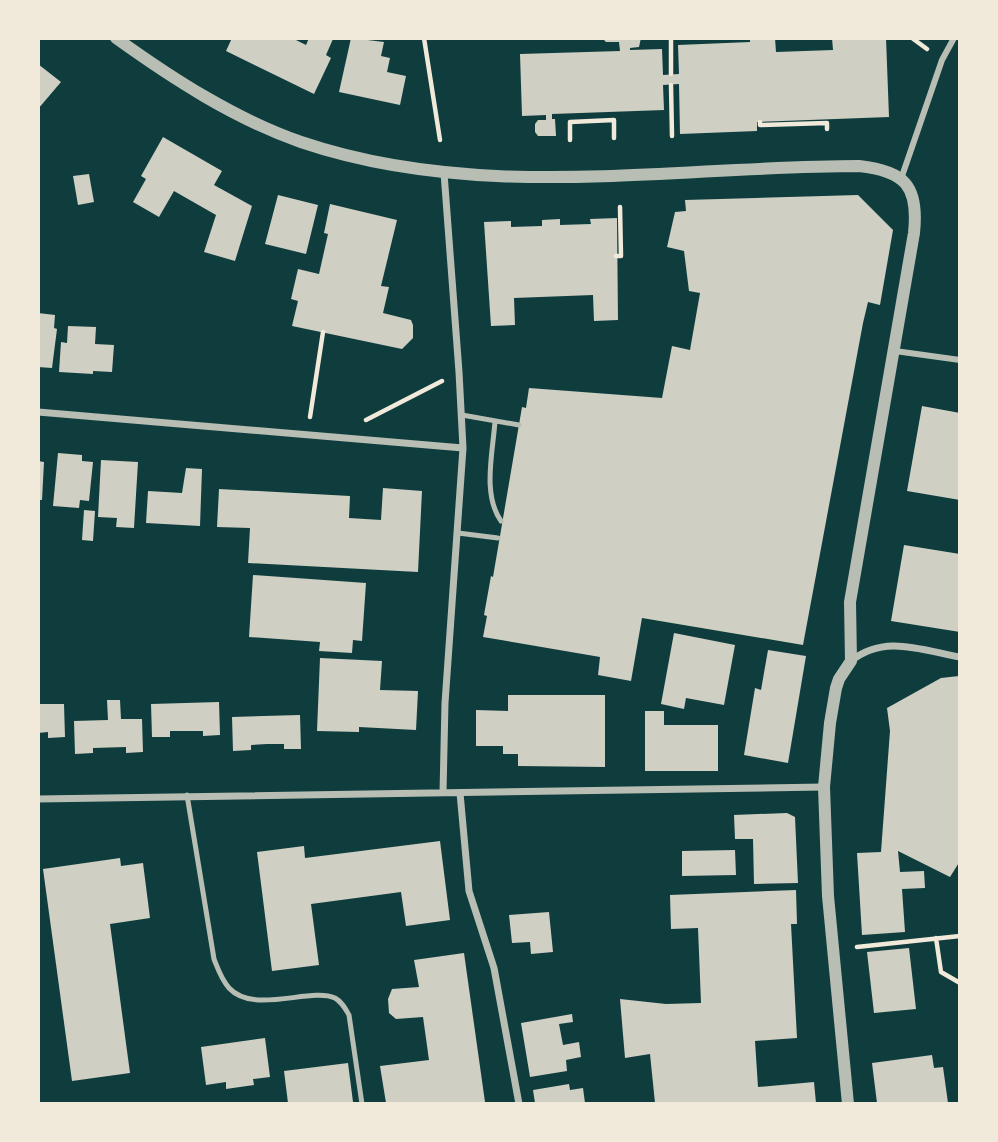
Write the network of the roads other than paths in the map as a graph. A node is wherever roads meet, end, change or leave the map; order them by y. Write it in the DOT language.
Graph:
graph roads {
  1 [pos="116,38"];
  2 [pos="954,38"];
  3 [pos="444,173"];
  4 [pos="901,180"];
  5 [pos="893,350"];
  6 [pos="960,359"];
  7 [pos="38,412"];
  8 [pos="462,415"];
  9 [pos="495,421"];
  10 [pos="519,425"];
  11 [pos="463,448"];
  12 [pos="501,521"];
  13 [pos="458,533"];
  14 [pos="498,538"];
  15 [pos="960,657"];
  16 [pos="850,661"];
  17 [pos="824,787"];
  18 [pos="443,793"];
  19 [pos="460,793"];
  20 [pos="187,795"];
  21 [pos="38,799"];
  22 [pos="362,1104"];
  23 [pos="519,1104"];
  24 [pos="848,1104"];
  1 -- 3 [label="street"];
  2 -- 4 [label="street"];
  3 -- 4 [label="street"];
  3 -- 8 [label="street"];
  4 -- 5 [label="street"];
  5 -- 6 [label="street"];
  5 -- 16 [label="street"];
  7 -- 11 [label="street"];
  8 -- 9 [label="lane"];
  8 -- 11 [label="street"];
  9 -- 10 [label="lane"];
  9 -- 12 [label="lane"];
  11 -- 13 [label="street"];
  13 -- 14 [label="lane"];
  13 -- 18 [label="street"];
  15 -- 16 [label="street"];
  16 -- 17 [label="street"];
  17 -- 19 [label="street"];
  17 -- 24 [label="street"];
  18 -- 19 [label="street"];
  18 -- 20 [label="street"];
  19 -- 23 [label="street"];
  20 -- 21 [label="street"];
  20 -- 22 [label="lane"];
}
